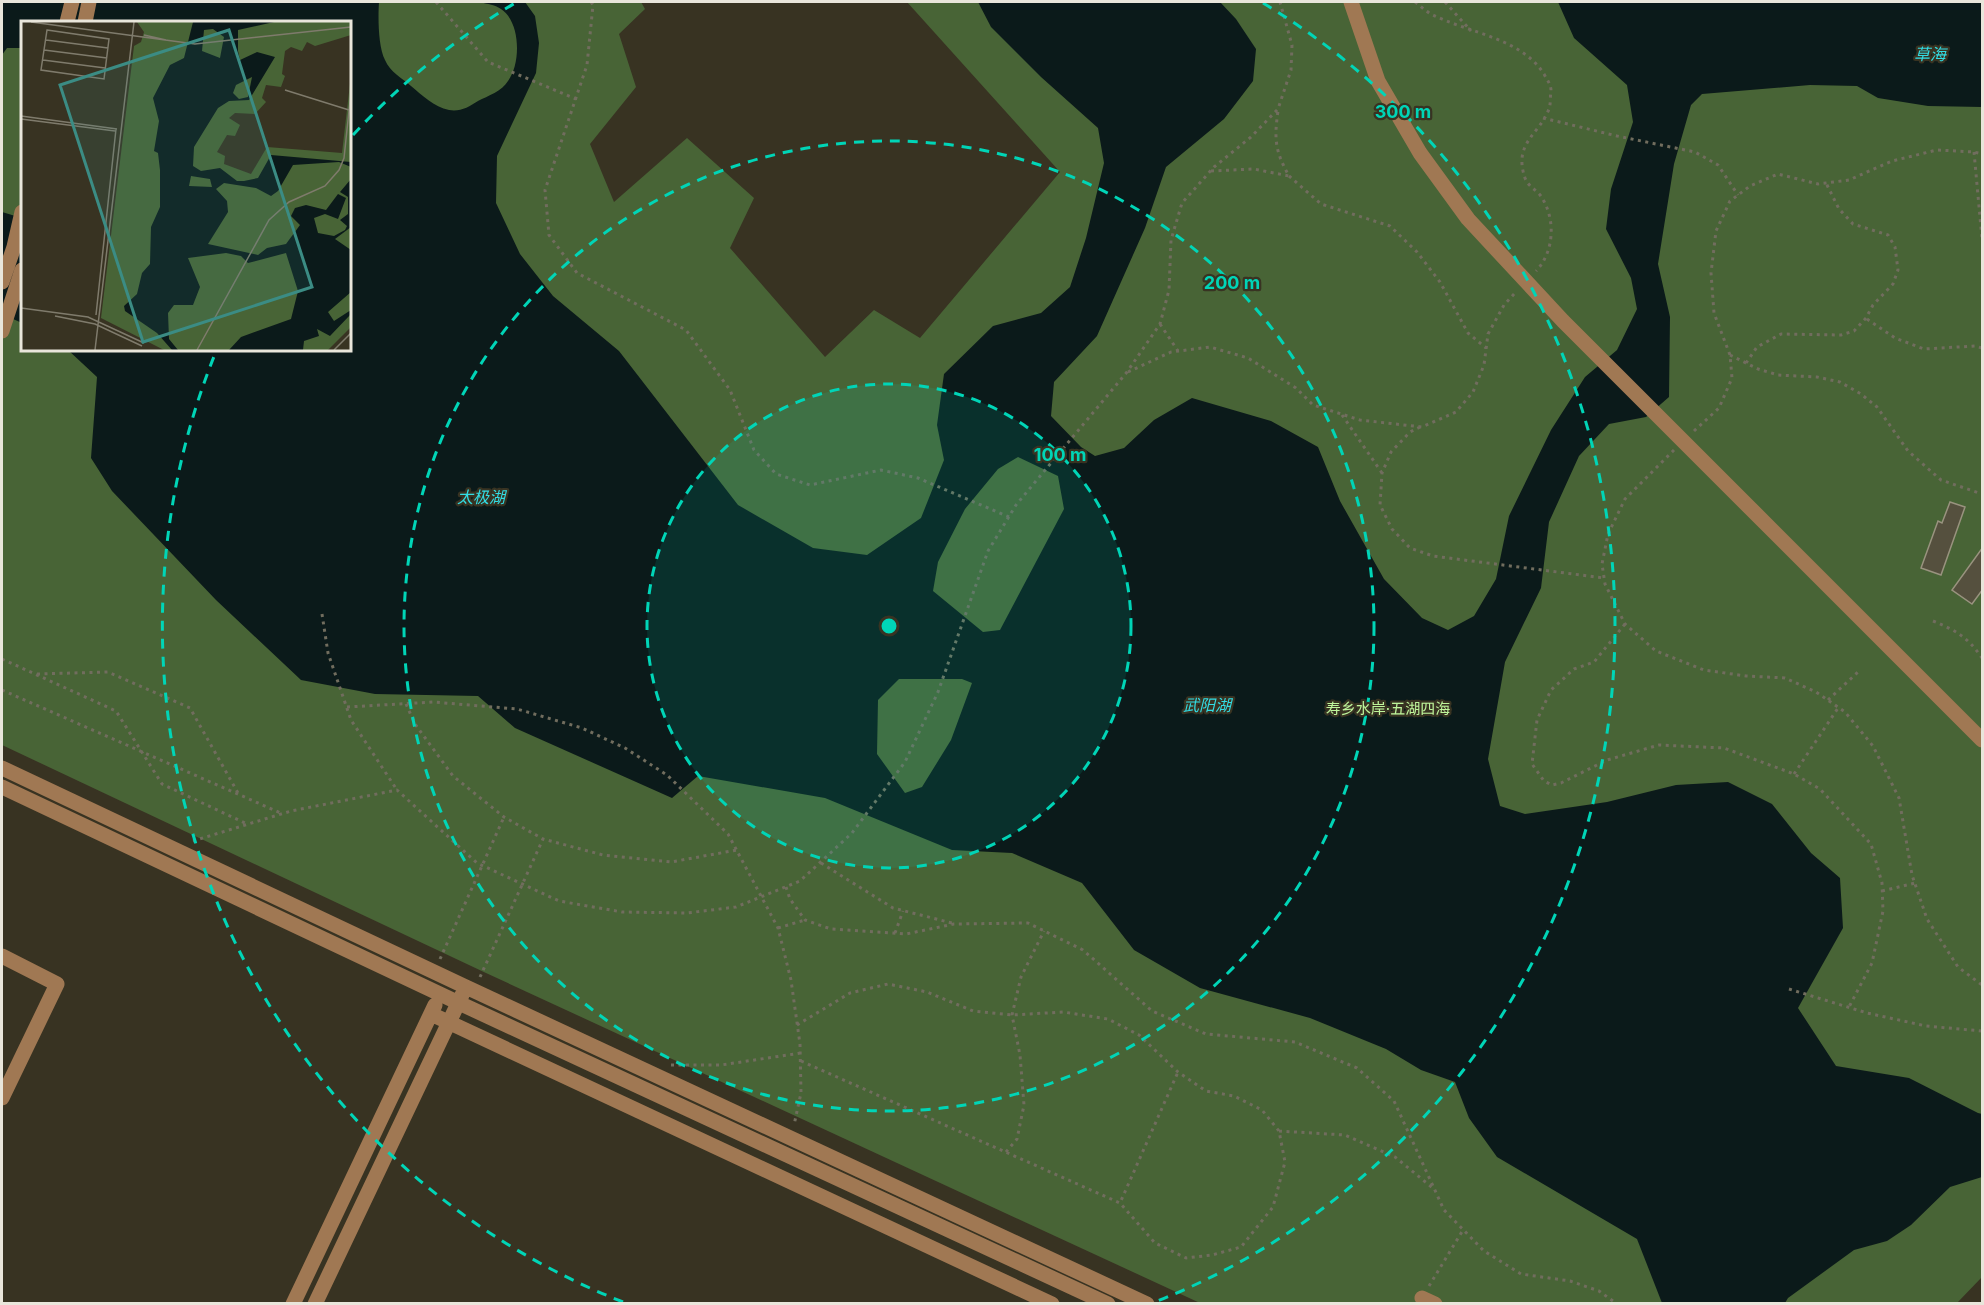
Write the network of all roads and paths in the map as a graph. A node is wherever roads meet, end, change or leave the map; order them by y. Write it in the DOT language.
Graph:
graph roads {
  1 [pos="72,2"];
  2 [pos="89,2"];
  3 [pos="436,2"];
  4 [pos="591,2"];
  5 [pos="1280,2"];
  6 [pos="1351,2"];
  7 [pos="1415,2"];
  8 [pos="1445,2"];
  9 [pos="67,21"];
  10 [pos="85,21"];
  11 [pos="1473,32"];
  12 [pos="576,99"];
  13 [pos="1278,109"];
  14 [pos="1543,118"];
  15 [pos="1974,152"];
  16 [pos="1983,154"];
  17 [pos="1210,171"];
  18 [pos="1289,177"];
  19 [pos="1826,183"];
  20 [pos="1738,195"];
  21 [pos="21,216"];
  22 [pos="1983,239"];
  23 [pos="21,273"];
  24 [pos="1527,281"];
  25 [pos="2,282"];
  26 [pos="1866,318"];
  27 [pos="1160,324"];
  28 [pos="2,331"];
  29 [pos="1486,348"];
  30 [pos="1983,348"];
  31 [pos="1178,351"];
  32 [pos="1730,355"];
  33 [pos="1746,363"];
  34 [pos="1127,372"];
  35 [pos="1341,414"];
  36 [pos="1422,427"];
  37 [pos="1683,441"];
  38 [pos="1382,473"];
  39 [pos="1983,494"];
  40 [pos="1009,517"];
  41 [pos="1604,578"];
  42 [pos="322,614"];
  43 [pos="1932,621"];
  44 [pos="1625,624"];
  45 [pos="1983,658"];
  46 [pos="2,659"];
  47 [pos="1858,672"];
  48 [pos="35,675"];
  49 [pos="2,690"];
  50 [pos="1828,700"];
  51 [pos="406,704"];
  52 [pos="347,707"];
  53 [pos="1839,707"];
  54 [pos="1983,740"];
  55 [pos="141,751"];
  56 [pos="2,768"];
  57 [pos="1794,774"];
  58 [pos="2,787"];
  59 [pos="397,790"];
  60 [pos="238,794"];
  61 [pos="283,814"];
  62 [pos="504,817"];
  63 [pos="249,825"];
  64 [pos="543,840"];
  65 [pos="172,848"];
  66 [pos="737,850"];
  67 [pos="820,862"];
  68 [pos="483,866"];
  69 [pos="1915,883"];
  70 [pos="523,884"];
  71 [pos="786,887"];
  72 [pos="1882,891"];
  73 [pos="763,896"];
  74 [pos="903,911"];
  75 [pos="805,920"];
  76 [pos="954,924"];
  77 [pos="778,928"];
  78 [pos="1044,931"];
  79 [pos="895,933"];
  80 [pos="2,956"];
  81 [pos="434,972"];
  82 [pos="448,978"];
  83 [pos="1983,985"];
  84 [pos="470,989"];
  85 [pos="1788,989"];
  86 [pos="440,994"];
  87 [pos="459,1003"];
  88 [pos="1849,1007"];
  89 [pos="431,1014"];
  90 [pos="1012,1015"];
  91 [pos="449,1024"];
  92 [pos="797,1025"];
  93 [pos="1983,1031"];
  94 [pos="801,1053"];
  95 [pos="801,1061"];
  96 [pos="666,1065"];
  97 [pos="1178,1072"];
  98 [pos="2,1098"];
  99 [pos="1279,1131"];
  100 [pos="791,1138"];
  101 [pos="1006,1152"];
  102 [pos="1435,1190"];
  103 [pos="1120,1203"];
  104 [pos="1463,1230"];
  105 [pos="1429,1300"];
  106 [pos="293,1304"];
  107 [pos="315,1304"];
  108 [pos="1052,1304"];
  109 [pos="1108,1304"];
  110 [pos="1147,1304"];
  111 [pos="1617,1304"];
  1 -- 9 [label="street"];
  2 -- 10 [label="street"];
  3 -- 12 [label="path"];
  4 -- 12 [label="path"];
  5 -- 13 [label="path"];
  6 -- 24 [label="street"];
  7 -- 11 [label="path"];
  8 -- 11 [label="path"];
  11 -- 14 [label="path"];
  12 -- 40 [label="path"];
  13 -- 17 [label="path"];
  13 -- 18 [label="path"];
  14 -- 20 [label="path"];
  14 -- 24 [label="path"];
  15 -- 16 [label="path"];
  15 -- 19 [label="path"];
  15 -- 22 [label="path"];
  17 -- 18 [label="path"];
  17 -- 27 [label="path"];
  18 -- 29 [label="path"];
  19 -- 20 [label="path"];
  19 -- 26 [label="path"];
  20 -- 32 [label="path"];
  21 -- 25 [label="street"];
  23 -- 28 [label="street"];
  24 -- 29 [label="path"];
  24 -- 37 [label="street"];
  26 -- 30 [label="path"];
  26 -- 33 [label="path"];
  27 -- 31 [label="path"];
  27 -- 34 [label="path"];
  29 -- 36 [label="path"];
  31 -- 34 [label="path"];
  31 -- 35 [label="path"];
  32 -- 33 [label="path"];
  32 -- 37 [label="path"];
  33 -- 39 [label="path"];
  34 -- 40 [label="path"];
  35 -- 36 [label="path"];
  35 -- 38 [label="path"];
  36 -- 38 [label="path"];
  37 -- 41 [label="path"];
  37 -- 54 [label="street"];
  38 -- 41 [label="path"];
  40 -- 67 [label="path"];
  41 -- 44 [label="path"];
  42 -- 52 [label="path"];
  43 -- 45 [label="path"];
  44 -- 50 [label="path"];
  44 -- 57 [label="path"];
  46 -- 48 [label="path"];
  47 -- 50 [label="path"];
  48 -- 55 [label="path"];
  48 -- 60 [label="path"];
  49 -- 55 [label="path"];
  50 -- 53 [label="path"];
  51 -- 52 [label="path"];
  51 -- 62 [label="path"];
  51 -- 66 [label="path"];
  52 -- 59 [label="path"];
  53 -- 57 [label="path"];
  53 -- 69 [label="path"];
  55 -- 60 [label="path"];
  55 -- 63 [label="path"];
  56 -- 65 [label="street"];
  57 -- 72 [label="path"];
  58 -- 86 [label="street"];
  59 -- 61 [label="path"];
  59 -- 68 [label="path"];
  60 -- 61 [label="path"];
  61 -- 63 [label="path"];
  62 -- 64 [label="path"];
  62 -- 68 [label="path"];
  63 -- 65 [label="path"];
  64 -- 66 [label="path"];
  64 -- 70 [label="path"];
  65 -- 81 [label="street"];
  66 -- 73 [label="path"];
  67 -- 71 [label="path"];
  67 -- 74 [label="path"];
  68 -- 70 [label="path"];
  68 -- 81 [label="path"];
  69 -- 72 [label="path"];
  69 -- 83 [label="path"];
  70 -- 73 [label="path"];
  70 -- 84 [label="path"];
  71 -- 73 [label="path"];
  71 -- 75 [label="path"];
  72 -- 88 [label="path"];
  73 -- 77 [label="path"];
  74 -- 76 [label="path"];
  74 -- 79 [label="path"];
  75 -- 77 [label="path"];
  75 -- 79 [label="path"];
  76 -- 78 [label="path"];
  76 -- 79 [label="path"];
  77 -- 92 [label="path"];
  78 -- 90 [label="path"];
  78 -- 102 [label="path"];
  80 -- 98 [label="street"];
  81 -- 82 [label="street"];
  82 -- 84 [label="street"];
  82 -- 86 [label="street"];
  84 -- 87 [label="street"];
  84 -- 100 [label="street"];
  85 -- 88 [label="path"];
  86 -- 87 [label="street"];
  86 -- 89 [label="street"];
  87 -- 91 [label="street"];
  87 -- 109 [label="street"];
  88 -- 93 [label="path"];
  89 -- 91 [label="street"];
  89 -- 106 [label="street"];
  90 -- 92 [label="path"];
  90 -- 97 [label="path"];
  90 -- 101 [label="path"];
  91 -- 107 [label="street"];
  91 -- 108 [label="street"];
  92 -- 94 [label="path"];
  94 -- 95 [label="path"];
  94 -- 96 [label="path"];
  95 -- 100 [label="path"];
  95 -- 101 [label="path"];
  97 -- 99 [label="path"];
  97 -- 103 [label="path"];
  99 -- 102 [label="path"];
  99 -- 103 [label="path"];
  100 -- 110 [label="street"];
  101 -- 103 [label="path"];
  102 -- 104 [label="path"];
  104 -- 105 [label="path"];
  104 -- 111 [label="path"];
}
